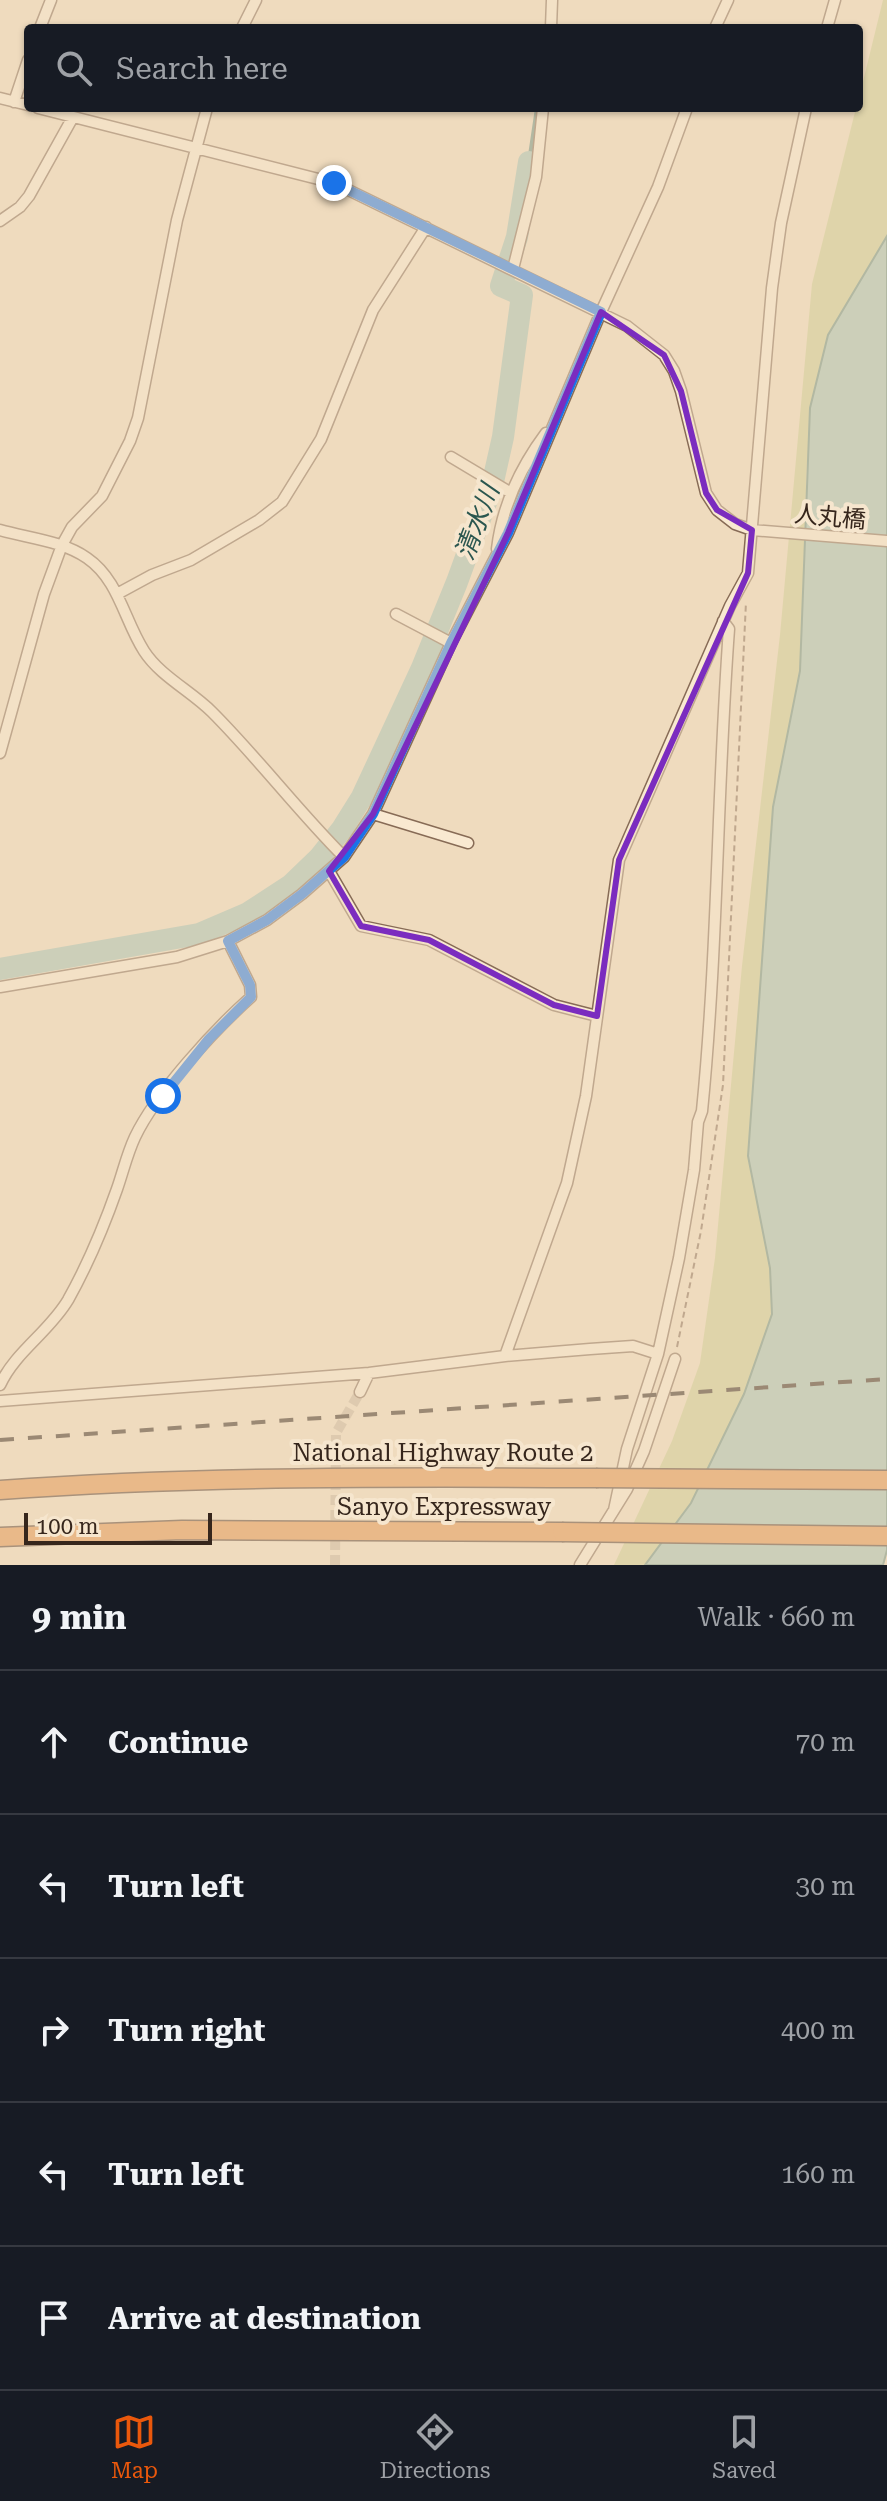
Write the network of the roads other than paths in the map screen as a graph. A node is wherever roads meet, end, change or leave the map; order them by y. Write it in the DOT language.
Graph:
graph roads {
  1 [pos="51,0"];
  2 [pos="256,0"];
  3 [pos="552,0"];
  4 [pos="728,0"];
  5 [pos="835,0"];
  6 [pos="42,24"];
  7 [pos="244,24"];
  8 [pos="551,24"];
  9 [pos="717,24"];
  10 [pos="828,24"];
  11 [pos="24,72"];
  12 [pos="0,98"];
  13 [pos="14,102"];
  14 [pos="24,104"];
  15 [pos="54,112"];
  16 [pos="206,112"];
  17 [pos="543,112"];
  18 [pos="685,112"];
  19 [pos="805,112"];
  20 [pos="73,117"];
  21 [pos="195,147"];
  22 [pos="0,221"];
  23 [pos="426,227"];
  24 [pos="513,269"];
  25 [pos="601,312"];
  26 [pos="552,425"];
  27 [pos="451,457"];
  28 [pos="511,493"];
  29 [pos="0,530"];
  30 [pos="752,530"];
  31 [pos="887,541"];
  32 [pos="62,545"];
  33 [pos="496,558"];
  34 [pos="117,594"];
  35 [pos="396,614"];
  36 [pos="723,621"];
  37 [pos="451,643"];
  38 [pos="0,753"];
  39 [pos="373,814"];
  40 [pos="468,843"];
  41 [pos="342,855"];
  42 [pos="329,871"];
  43 [pos="228,941"];
  44 [pos="0,987"];
  45 [pos="597,1016"];
  46 [pos="658,1354"];
  47 [pos="505,1356"];
  48 [pos="675,1359"];
  49 [pos="369,1373"];
  50 [pos="0,1385"];
  51 [pos="360,1392"];
  52 [pos="0,1401"];
  53 [pos="887,1480"];
  54 [pos="0,1490"];
  55 [pos="614,1510"];
  56 [pos="887,1536"];
  57 [pos="0,1537"];
  58 [pos="580,1565"];
  1 -- 6 [label="street"];
  2 -- 7 [label="street"];
  3 -- 8 [label="street"];
  4 -- 9 [label="street"];
  5 -- 10 [label="street"];
  11 -- 13 [label="street"];
  12 -- 13 [label="street"];
  13 -- 14 [label="street"];
  15 -- 20 [label="street"];
  16 -- 21 [label="street"];
  17 -- 24 [label="street"];
  18 -- 25 [label="street"];
  19 -- 30 [label="street"];
  20 -- 21 [label="street"];
  20 -- 22 [label="street"];
  21 -- 23 [label="street"];
  21 -- 32 [label="street"];
  23 -- 24 [label="street"];
  23 -- 34 [label="street"];
  24 -- 25 [label="street"];
  25 -- 26 [label="street"];
  25 -- 30 [label="street"];
  26 -- 28 [label="street"];
  26 -- 33 [label="street"];
  27 -- 28 [label="street"];
  28 -- 33 [label="street"];
  29 -- 32 [label="street"];
  30 -- 31 [label="street, 人丸橋"];
  30 -- 36 [label="street"];
  32 -- 34 [label="street"];
  32 -- 38 [label="street"];
  33 -- 37 [label="street"];
  34 -- 41 [label="street"];
  35 -- 37 [label="street"];
  36 -- 45 [label="street"];
  36 -- 46 [label="street"];
  37 -- 39 [label="street"];
  39 -- 40 [label="street"];
  39 -- 41 [label="street"];
  41 -- 42 [label="street"];
  42 -- 43 [label="street"];
  42 -- 45 [label="street"];
  43 -- 44 [label="street"];
  43 -- 50 [label="street"];
  45 -- 47 [label="street"];
  46 -- 47 [label="street"];
  46 -- 55 [label="street"];
  47 -- 49 [label="street"];
  48 -- 55 [label="street"];
  49 -- 51 [label="street"];
  49 -- 52 [label="street"];
  53 -- 54 [label="highway, National Highway Route 2, bridge"];
  55 -- 58 [label="street"];
  56 -- 57 [label="highway, Sanyo Expressway, bridge"];
}
